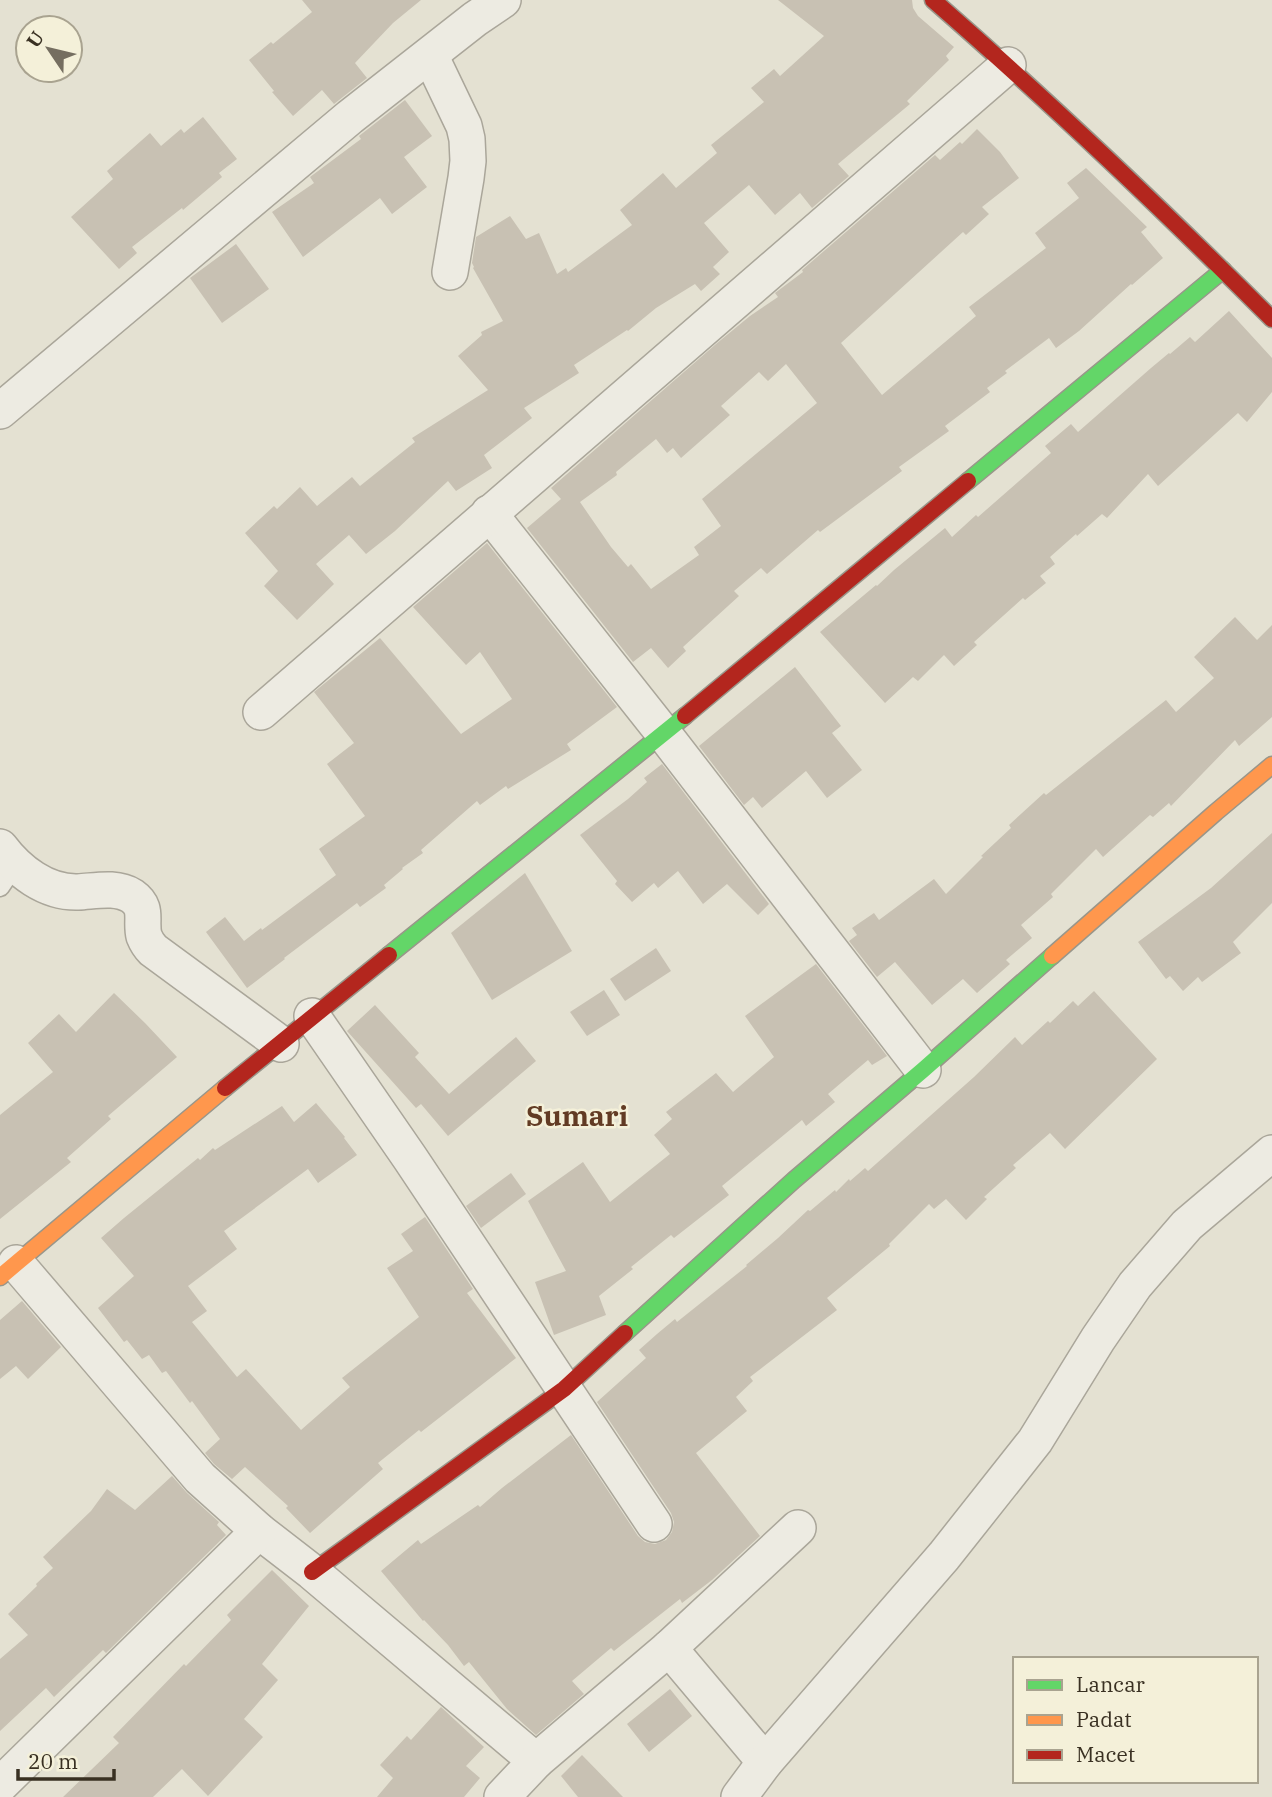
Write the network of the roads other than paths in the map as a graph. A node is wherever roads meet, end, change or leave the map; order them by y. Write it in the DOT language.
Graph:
graph roads {
  1 [pos="933,0"];
  2 [pos="479,6"];
  3 [pos="430,55"];
  4 [pos="1008,65"];
  5 [pos="1223,270"];
  6 [pos="450,272"];
  7 [pos="1272,319"];
  8 [pos="0,411"];
  9 [pos="489,513"];
  10 [pos="261,712"];
  11 [pos="664,734"];
  12 [pos="1272,765"];
  13 [pos="5,866"];
  14 [pos="312,1016"];
  15 [pos="281,1044"];
  16 [pos="923,1070"];
  17 [pos="1272,1153"];
  18 [pos="8,1270"];
  19 [pos="564,1389"];
  20 [pos="654,1524"];
  21 [pos="798,1528"];
  22 [pos="259,1531"];
  23 [pos="313,1572"];
  24 [pos="669,1648"];
  25 [pos="536,1762"];
  26 [pos="765,1762"];
  27 [pos="0,1785"];
  28 [pos="502,1797"];
  29 [pos="739,1797"];
  1 -- 4 [label="street"];
  2 -- 3 [label="street"];
  3 -- 6 [label="street"];
  3 -- 8 [label="street"];
  4 -- 5 [label="street"];
  4 -- 9 [label="street"];
  5 -- 7 [label="street"];
  5 -- 11 [label="street"];
  9 -- 10 [label="street"];
  9 -- 11 [label="street"];
  11 -- 14 [label="street"];
  11 -- 16 [label="street"];
  12 -- 16 [label="street"];
  13 -- 15 [label="street"];
  14 -- 15 [label="street"];
  14 -- 19 [label="street"];
  15 -- 18 [label="street"];
  16 -- 19 [label="street"];
  17 -- 26 [label="street"];
  18 -- 22 [label="street"];
  19 -- 20 [label="street"];
  19 -- 23 [label="street"];
  21 -- 24 [label="street"];
  22 -- 23 [label="street"];
  22 -- 27 [label="street"];
  23 -- 25 [label="street"];
  24 -- 25 [label="street"];
  24 -- 26 [label="street"];
  25 -- 28 [label="street"];
  26 -- 29 [label="street"];
}
